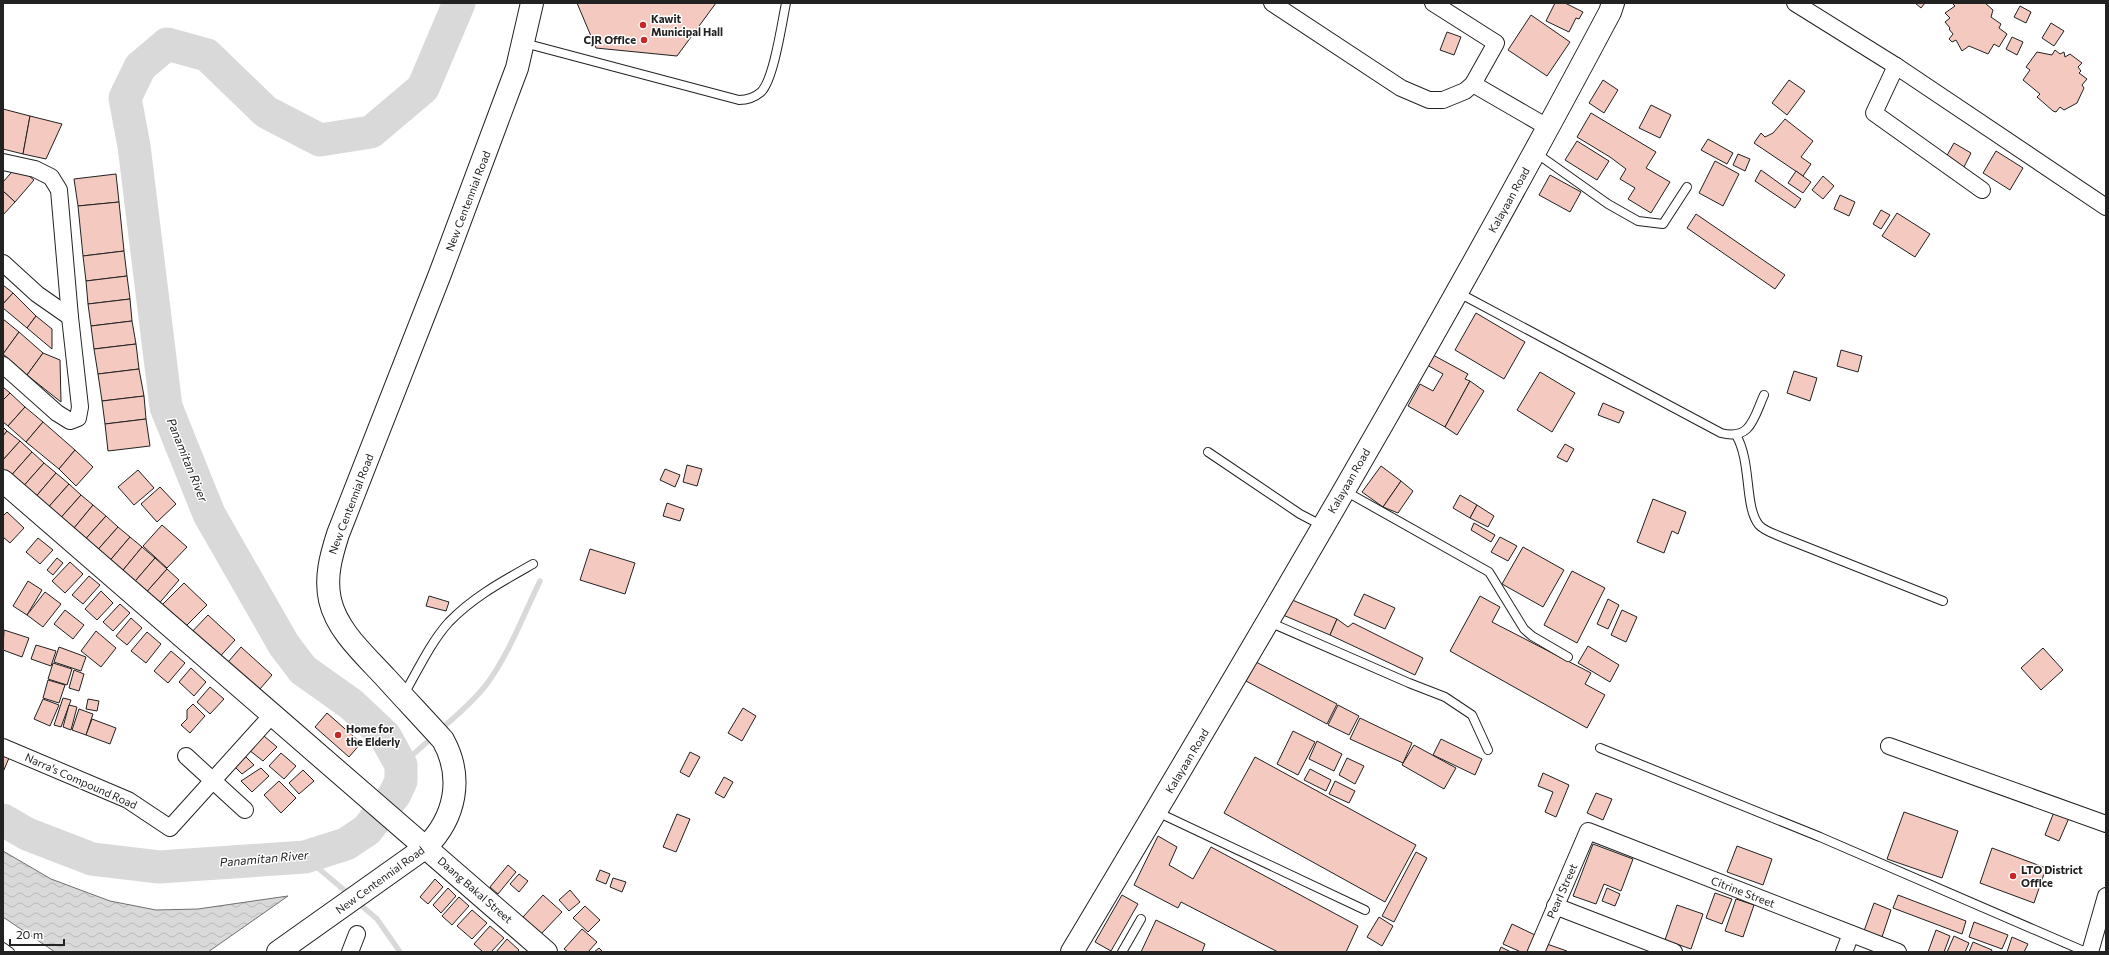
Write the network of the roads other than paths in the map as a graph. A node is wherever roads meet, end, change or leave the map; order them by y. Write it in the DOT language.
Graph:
graph roads {
  1 [pos="532,3"];
  2 [pos="786,3"];
  3 [pos="1272,3"];
  4 [pos="1433,3"];
  5 [pos="1613,3"];
  6 [pos="1795,3"];
  7 [pos="524,43"];
  8 [pos="1896,66"];
  9 [pos="1473,84"];
  10 [pos="1549,128"];
  11 [pos="1536,153"];
  12 [pos="3,162"];
  13 [pos="1688,187"];
  14 [pos="1982,190"];
  15 [pos="2106,208"];
  16 [pos="3,263"];
  17 [pos="1457,292"];
  18 [pos="70,317"];
  19 [pos="3,365"];
  20 [pos="1764,395"];
  21 [pos="1736,435"];
  22 [pos="1208,452"];
  23 [pos="3,481"];
  24 [pos="1344,490"];
  25 [pos="1324,526"];
  26 [pos="533,564"];
  27 [pos="1942,601"];
  28 [pos="1269,622"];
  29 [pos="1568,657"];
  30 [pos="403,696"];
  31 [pos="272,715"];
  32 [pos="1889,746"];
  33 [pos="3,747"];
  34 [pos="1600,748"];
  35 [pos="1488,750"];
  36 [pos="186,756"];
  37 [pos="212,780"];
  38 [pos="245,810"];
  39 [pos="1157,812"];
  40 [pos="2106,824"];
  41 [pos="1588,831"];
  42 [pos="426,848"];
  43 [pos="2106,896"];
  44 [pos="1554,906"];
  45 [pos="1365,910"];
  46 [pos="1141,919"];
  47 [pos="357,934"];
  48 [pos="1851,934"];
  49 [pos="3,947"];
  50 [pos="1074,951"];
  51 [pos="10,952"];
  52 [pos="278,952"];
  53 [pos="350,952"];
  54 [pos="546,952"];
  55 [pos="1122,952"];
  56 [pos="1536,952"];
  57 [pos="1674,952"];
  58 [pos="1844,952"];
  59 [pos="1898,952"];
  60 [pos="2086,952"];
  61 [pos="2090,952"];
  1 -- 7 [label="street, New Centennial Road"];
  2 -- 7 [label="lane"];
  3 -- 9 [label="street"];
  4 -- 9 [label="street"];
  5 -- 10 [label="street, Kalayaan Road"];
  6 -- 8 [label="street"];
  7 -- 30 [label="street, New Centennial Road"];
  8 -- 14 [label="street"];
  8 -- 15 [label="street"];
  9 -- 10 [label="street"];
  10 -- 11 [label="street, Kalayaan Road"];
  11 -- 13 [label="lane"];
  11 -- 17 [label="street, Kalayaan Road"];
  12 -- 18 [label="street"];
  16 -- 18 [label="street"];
  17 -- 21 [label="lane"];
  17 -- 24 [label="street, Kalayaan Road"];
  18 -- 19 [label="street"];
  20 -- 21 [label="lane"];
  21 -- 27 [label="lane"];
  22 -- 25 [label="lane"];
  23 -- 31 [label="street, Daang Bakal Street"];
  24 -- 25 [label="street, Kalayaan Road"];
  24 -- 29 [label="lane"];
  25 -- 28 [label="street, Kalayaan Road"];
  26 -- 30 [label="lane"];
  28 -- 35 [label="lane"];
  28 -- 39 [label="street, Kalayaan Road"];
  30 -- 42 [label="street, New Centennial Road"];
  31 -- 37 [label="street, Narra's Compound Road"];
  31 -- 42 [label="street, Daang Bakal Street"];
  32 -- 40 [label="street"];
  33 -- 37 [label="street, Narra's Compound Road"];
  34 -- 60 [label="lane"];
  36 -- 37 [label="street"];
  37 -- 38 [label="street"];
  39 -- 45 [label="lane"];
  39 -- 50 [label="street, Kalayaan Road"];
  41 -- 44 [label="street, Pearl Street"];
  41 -- 48 [label="street, Citrine Street"];
  42 -- 52 [label="street, New Centennial Road"];
  42 -- 54 [label="street, Daang Bakal Street"];
  43 -- 61 [label="street"];
  44 -- 56 [label="street, Pearl Street"];
  44 -- 57 [label="street"];
  46 -- 55 [label="lane"];
  47 -- 53 [label="street"];
  48 -- 58 [label="street"];
  48 -- 59 [label="street, Citrine Street"];
  49 -- 51 [label="lane"];
}
